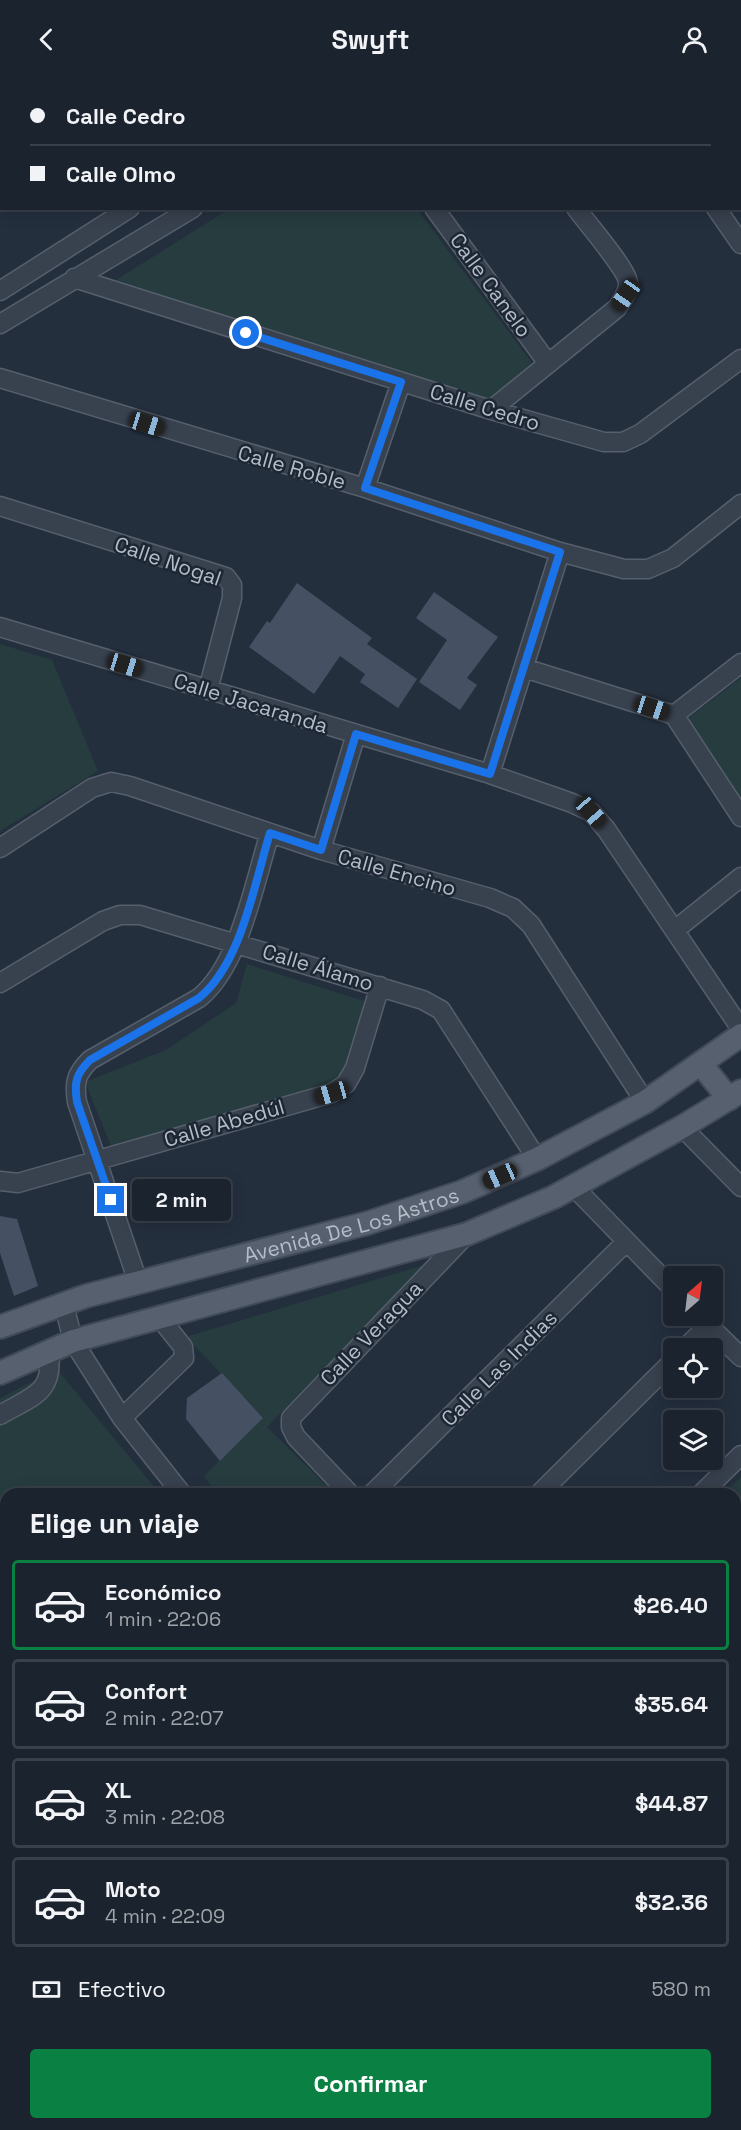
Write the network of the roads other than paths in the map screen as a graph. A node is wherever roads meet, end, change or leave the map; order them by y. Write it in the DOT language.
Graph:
graph roads {
  1 [pos="127,210"];
  2 [pos="190,210"];
  3 [pos="435,210"];
  4 [pos="577,210"];
  5 [pos="717,210"];
  6 [pos="741,244"];
  7 [pos="74,278"];
  8 [pos="0,291"];
  9 [pos="0,324"];
  10 [pos="741,359"];
  11 [pos="547,362"];
  12 [pos="0,378"];
  13 [pos="401,382"];
  14 [pos="491,410"];
  15 [pos="365,488"];
  16 [pos="741,504"];
  17 [pos="0,506"];
  18 [pos="560,552"];
  19 [pos="0,627"];
  20 [pos="741,663"];
  21 [pos="524,668"];
  22 [pos="208,690"];
  23 [pos="674,715"];
  24 [pos="356,734"];
  25 [pos="490,774"];
  26 [pos="741,816"];
  27 [pos="270,833"];
  28 [pos="0,848"];
  29 [pos="321,850"];
  30 [pos="741,877"];
  31 [pos="675,930"];
  32 [pos="236,943"];
  33 [pos="0,983"];
  34 [pos="380,986"];
  35 [pos="741,1029"];
  36 [pos="741,1035"];
  37 [pos="701,1064"];
  38 [pos="735,1095"];
  39 [pos="645,1102"];
  40 [pos="682,1127"];
  41 [pos="98,1159"];
  42 [pos="537,1159"];
  43 [pos="0,1181"];
  44 [pos="573,1186"];
  45 [pos="741,1186"];
  46 [pos="467,1234"];
  47 [pos="626,1242"];
  48 [pos="663,1279"];
  49 [pos="138,1282"];
  50 [pos="64,1305"];
  51 [pos="160,1318"];
  52 [pos="710,1326"];
  53 [pos="0,1327"];
  54 [pos="73,1341"];
  55 [pos="49,1352"];
  56 [pos="741,1357"];
  57 [pos="663,1371"];
  58 [pos="0,1372"];
  59 [pos="0,1415"];
  60 [pos="122,1418"];
  61 [pos="741,1455"];
  62 [pos="177,1488"];
  63 [pos="344,1488"];
  64 [pos="378,1488"];
  65 [pos="545,1488"];
  66 [pos="707,1488"];
  1 -- 8 [label="street"];
  2 -- 7 [label="street"];
  3 -- 11 [label="street, Calle Canelo"];
  4 -- 11 [label="street"];
  5 -- 6 [label="street"];
  7 -- 9 [label="street"];
  7 -- 13 [label="street, Calle Cedro"];
  10 -- 14 [label="street, Calle Cedro"];
  11 -- 14 [label="street"];
  12 -- 15 [label="street, Calle Roble"];
  13 -- 14 [label="street, Calle Cedro"];
  13 -- 15 [label="street"];
  15 -- 18 [label="street, Calle Roble"];
  16 -- 18 [label="street, Calle Roble"];
  17 -- 22 [label="street, Calle Nogal"];
  18 -- 21 [label="street"];
  19 -- 22 [label="street, Calle Jacaranda"];
  20 -- 23 [label="street"];
  21 -- 23 [label="street"];
  21 -- 25 [label="street"];
  22 -- 24 [label="street, Calle Jacaranda"];
  23 -- 26 [label="street"];
  24 -- 25 [label="street, Calle Jacaranda"];
  24 -- 29 [label="street"];
  25 -- 31 [label="street, Calle Jacaranda"];
  27 -- 28 [label="street, Calle Encino"];
  27 -- 29 [label="street, Calle Encino"];
  27 -- 32 [label="street"];
  29 -- 39 [label="street, Calle Encino"];
  30 -- 31 [label="street"];
  31 -- 35 [label="street, Calle Jacaranda"];
  32 -- 33 [label="street, Calle Álamo"];
  32 -- 34 [label="street, Calle Álamo"];
  32 -- 41 [label="street"];
  34 -- 41 [label="street, Calle Abedúl"];
  34 -- 42 [label="street, Calle Álamo"];
  36 -- 37 [label="main road, Avenida De Los Astros"];
  37 -- 38 [label="main road"];
  37 -- 39 [label="main road, Avenida De Los Astros"];
  38 -- 40 [label="main road, Avenida De Los Astros"];
  39 -- 42 [label="main road, Avenida De Los Astros"];
  40 -- 44 [label="main road, Avenida De Los Astros"];
  40 -- 45 [label="street"];
  41 -- 43 [label="street, Calle Abedúl"];
  41 -- 49 [label="street"];
  42 -- 49 [label="main road, Avenida De Los Astros"];
  44 -- 46 [label="main road, Avenida De Los Astros"];
  44 -- 47 [label="street"];
  46 -- 51 [label="main road, Avenida De Los Astros"];
  46 -- 63 [label="street, Calle Veragua"];
  47 -- 48 [label="street"];
  47 -- 64 [label="street, Calle Las Indias"];
  49 -- 50 [label="main road, Avenida De Los Astros"];
  50 -- 53 [label="main road, Avenida De Los Astros"];
  50 -- 54 [label="street"];
  51 -- 54 [label="main road, Avenida De Los Astros"];
  51 -- 60 [label="street"];
  52 -- 56 [label="street"];
  54 -- 55 [label="main road, Avenida De Los Astros"];
  54 -- 60 [label="street"];
  55 -- 58 [label="main road, Avenida De Los Astros"];
  55 -- 59 [label="street"];
  57 -- 65 [label="street"];
  60 -- 62 [label="street"];
  61 -- 66 [label="street"];
}
